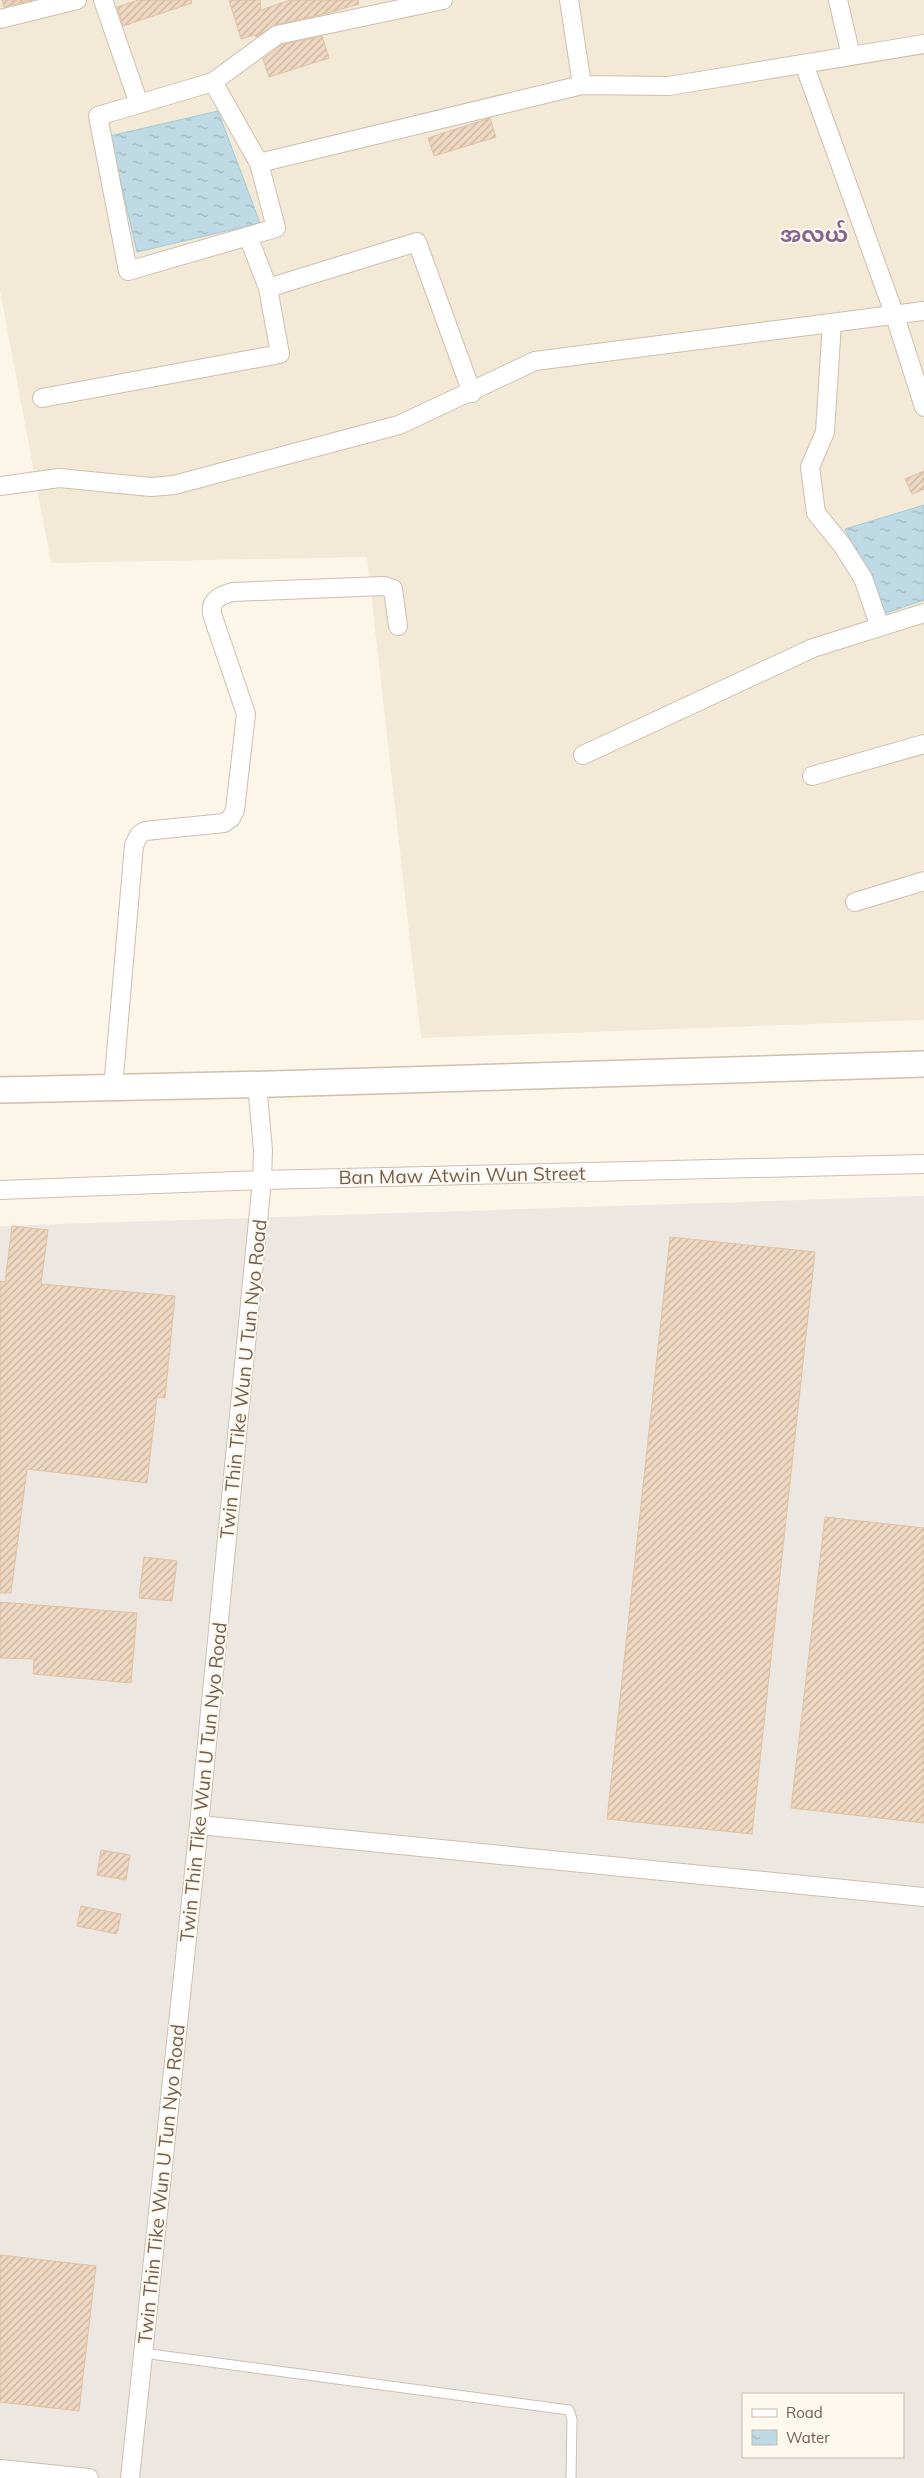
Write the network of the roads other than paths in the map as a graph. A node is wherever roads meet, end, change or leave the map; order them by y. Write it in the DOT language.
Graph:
graph roads {
  1 [pos="77,0"];
  2 [pos="103,0"];
  3 [pos="443,0"];
  4 [pos="569,0"];
  5 [pos="838,0"];
  6 [pos="0,19"];
  7 [pos="924,44"];
  8 [pos="851,56"];
  9 [pos="804,64"];
  10 [pos="213,82"];
  11 [pos="582,85"];
  12 [pos="139,104"];
  13 [pos="259,163"];
  14 [pos="248,236"];
  15 [pos="268,288"];
  16 [pos="924,311"];
  17 [pos="895,316"];
  18 [pos="832,324"];
  19 [pos="472,393"];
  20 [pos="42,398"];
  21 [pos="924,407"];
  22 [pos="0,486"];
  23 [pos="924,613"];
  24 [pos="398,626"];
  25 [pos="880,627"];
  26 [pos="924,744"];
  27 [pos="583,755"];
  28 [pos="812,776"];
  29 [pos="924,881"];
  30 [pos="855,902"];
  31 [pos="924,1064"];
  32 [pos="257,1084"];
  33 [pos="113,1088"];
  34 [pos="0,1090"];
  35 [pos="924,1164"];
  36 [pos="262,1180"];
  37 [pos="0,1190"];
  38 [pos="199,1825"];
  39 [pos="924,1897"];
  40 [pos="143,2353"];
  41 [pos="0,2469"];
  42 [pos="89,2478"];
  43 [pos="130,2478"];
  44 [pos="571,2478"];
  1 -- 6 [label="street"];
  2 -- 12 [label="street"];
  3 -- 10 [label="street"];
  4 -- 11 [label="street"];
  5 -- 8 [label="street"];
  7 -- 8 [label="street"];
  8 -- 9 [label="street"];
  9 -- 11 [label="street"];
  9 -- 17 [label="street"];
  10 -- 12 [label="street"];
  10 -- 13 [label="street"];
  11 -- 13 [label="street"];
  12 -- 14 [label="street"];
  13 -- 14 [label="street"];
  14 -- 15 [label="street"];
  15 -- 19 [label="street"];
  15 -- 20 [label="street"];
  16 -- 17 [label="street"];
  17 -- 18 [label="street"];
  17 -- 21 [label="street"];
  18 -- 19 [label="street"];
  18 -- 25 [label="street"];
  19 -- 22 [label="street"];
  23 -- 25 [label="street"];
  24 -- 33 [label="street"];
  25 -- 27 [label="street"];
  26 -- 28 [label="street"];
  29 -- 30 [label="street"];
  31 -- 32 [label="main road"];
  32 -- 33 [label="main road"];
  32 -- 36 [label="street, Twin Thin Tike Wun U Tun Nyo Road"];
  33 -- 34 [label="main road"];
  35 -- 36 [label="street, Ban Maw Atwin Wun Street"];
  36 -- 37 [label="street, Ban Maw Atwin Wun Street"];
  36 -- 38 [label="street, Twin Thin Tike Wun U Tun Nyo Road"];
  38 -- 39 [label="street"];
  38 -- 40 [label="street, Twin Thin Tike Wun U Tun Nyo Road"];
  40 -- 43 [label="street, Twin Thin Tike Wun U Tun Nyo Road"];
  40 -- 44 [label="lane"];
  41 -- 42 [label="street"];
}
